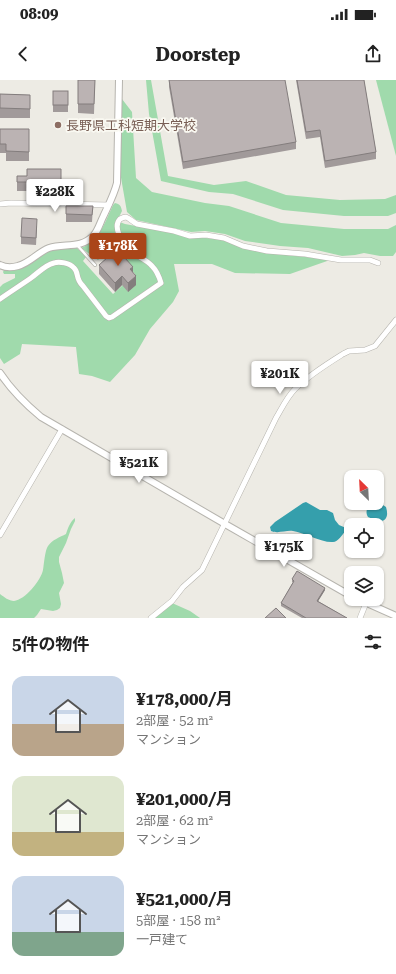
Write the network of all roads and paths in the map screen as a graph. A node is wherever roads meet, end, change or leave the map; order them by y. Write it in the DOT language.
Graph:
graph roads {
  1 [pos="119,80"];
  2 [pos="0,204"];
  3 [pos="109,206"];
  4 [pos="76,245"];
  5 [pos="378,263"];
  6 [pos="0,265"];
  7 [pos="96,265"];
  8 [pos="0,299"];
  9 [pos="396,320"];
  10 [pos="0,373"];
  11 [pos="62,428"];
  12 [pos="225,524"];
  13 [pos="0,535"];
  14 [pos="344,592"];
  15 [pos="365,606"];
  16 [pos="373,606"];
  17 [pos="396,616"];
  18 [pos="151,618"];
  19 [pos="360,618"];
  1 -- 3 [label="street"];
  2 -- 3 [label="street"];
  3 -- 4 [label="street"];
  4 -- 6 [label="street"];
  4 -- 7 [label="lane"];
  5 -- 8 [label="street"];
  9 -- 12 [label="street"];
  10 -- 11 [label="street"];
  11 -- 12 [label="street"];
  11 -- 13 [label="street"];
  12 -- 14 [label="street"];
  12 -- 18 [label="street"];
  15 -- 19 [label="street"];
  16 -- 17 [label="street"];
}
